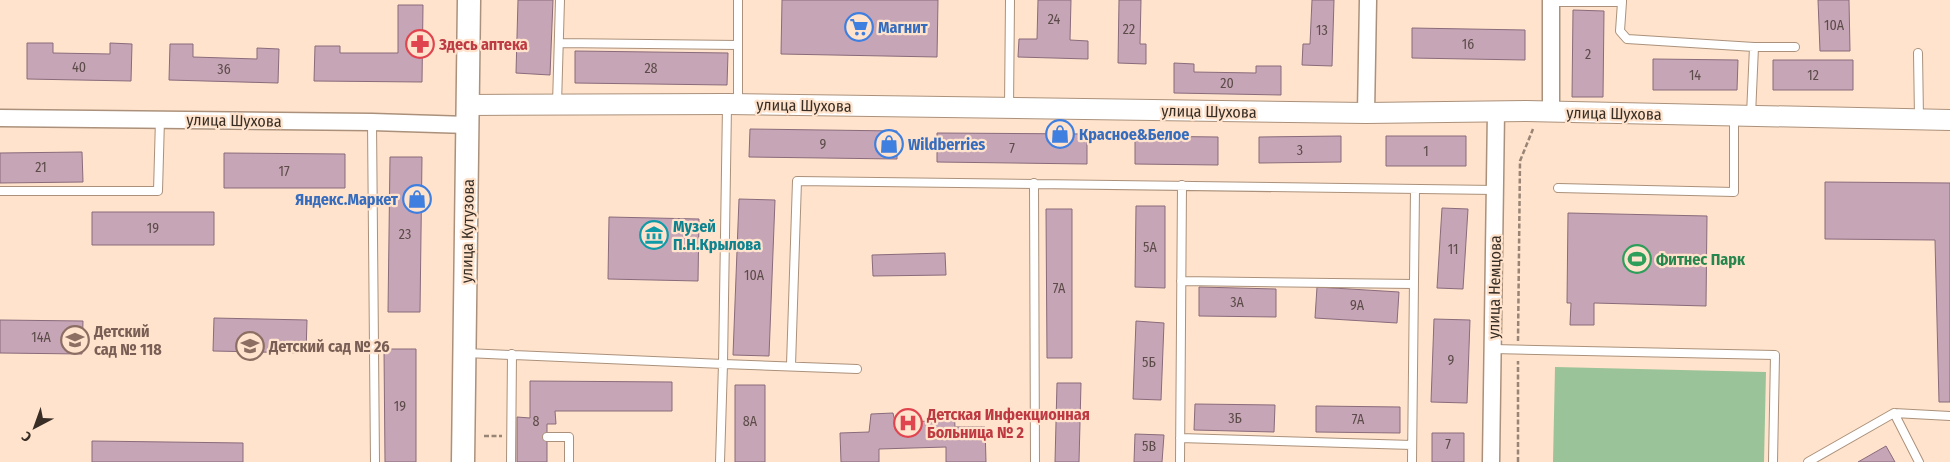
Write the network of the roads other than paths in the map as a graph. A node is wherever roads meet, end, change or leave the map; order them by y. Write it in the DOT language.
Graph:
graph roads {
  1 [pos="469,0"];
  2 [pos="560,0"];
  3 [pos="738,0"];
  4 [pos="1010,0"];
  5 [pos="1368,0"];
  6 [pos="1551,1"];
  7 [pos="1622,1"];
  8 [pos="558,43"];
  9 [pos="738,45"];
  10 [pos="1754,47"];
  11 [pos="1795,47"];
  12 [pos="1918,53"];
  13 [pos="733,104"];
  14 [pos="557,106"];
  15 [pos="1009,108"];
  16 [pos="1496,111"];
  17 [pos="1551,112"];
  18 [pos="1366,113"];
  19 [pos="469,115"];
  20 [pos="1742,115"];
  21 [pos="0,118"];
  22 [pos="160,119"];
  23 [pos="1919,120"];
  24 [pos="1950,120"];
  25 [pos="372,122"];
  26 [pos="1034,184"];
  27 [pos="1182,185"];
  28 [pos="1558,188"];
  29 [pos="1415,189"];
  30 [pos="1495,190"];
  31 [pos="0,191"];
  32 [pos="1181,281"];
  33 [pos="1414,284"];
  34 [pos="1493,349"];
  35 [pos="465,353"];
  36 [pos="512,354"];
  37 [pos="723,364"];
  38 [pos="791,365"];
  39 [pos="857,369"];
  40 [pos="1894,413"];
  41 [pos="1950,416"];
  42 [pos="547,437"];
  43 [pos="1180,438"];
  44 [pos="1412,445"];
  45 [pos="375,462"];
  46 [pos="463,462"];
  47 [pos="511,462"];
  48 [pos="568,462"];
  49 [pos="720,462"];
  50 [pos="1035,462"];
  51 [pos="1180,462"];
  52 [pos="1412,462"];
  53 [pos="1491,462"];
  54 [pos="1773,462"];
  55 [pos="1808,462"];
  56 [pos="1919,462"];
  1 -- 19 [label="main road, улица Кутузова"];
  2 -- 8 [label="lane"];
  3 -- 9 [label="lane"];
  4 -- 15 [label="lane"];
  5 -- 18 [label="street"];
  6 -- 7 [label="lane"];
  6 -- 17 [label="street"];
  7 -- 10 [label="lane"];
  8 -- 9 [label="lane"];
  8 -- 14 [label="lane"];
  9 -- 13 [label="lane"];
  10 -- 11 [label="lane"];
  10 -- 20 [label="lane"];
  12 -- 23 [label="lane"];
  13 -- 14 [label="street, улица Шухова"];
  13 -- 15 [label="street, улица Шухова"];
  13 -- 37 [label="lane"];
  14 -- 19 [label="street, улица Шухова"];
  15 -- 18 [label="street, улица Шухова"];
  16 -- 17 [label="street, улица Шухова"];
  16 -- 18 [label="street, улица Шухова"];
  16 -- 30 [label="street, улица Немцова"];
  17 -- 20 [label="street, улица Шухова"];
  19 -- 25 [label="street, улица Шухова"];
  19 -- 35 [label="main road, улица Кутузова"];
  20 -- 23 [label="street, улица Шухова"];
  20 -- 28 [label="lane"];
  21 -- 22 [label="street, улица Шухова"];
  22 -- 25 [label="street, улица Шухова"];
  22 -- 31 [label="lane"];
  23 -- 24 [label="street, улица Шухова"];
  25 -- 45 [label="lane"];
  26 -- 27 [label="lane"];
  26 -- 38 [label="lane"];
  26 -- 50 [label="lane"];
  27 -- 29 [label="lane"];
  27 -- 32 [label="lane"];
  29 -- 30 [label="lane"];
  29 -- 33 [label="lane"];
  30 -- 34 [label="street, улица Немцова"];
  32 -- 33 [label="lane"];
  32 -- 43 [label="lane"];
  33 -- 44 [label="lane"];
  34 -- 53 [label="street, улица Немцова"];
  34 -- 54 [label="lane"];
  35 -- 36 [label="lane"];
  35 -- 46 [label="main road, улица Кутузова"];
  36 -- 37 [label="lane"];
  36 -- 47 [label="lane"];
  37 -- 38 [label="lane"];
  37 -- 49 [label="lane"];
  38 -- 39 [label="lane"];
  40 -- 41 [label="lane"];
  40 -- 55 [label="lane"];
  40 -- 56 [label="lane"];
  42 -- 48 [label="lane"];
  43 -- 44 [label="lane"];
  43 -- 51 [label="lane"];
  44 -- 52 [label="lane"];
}
